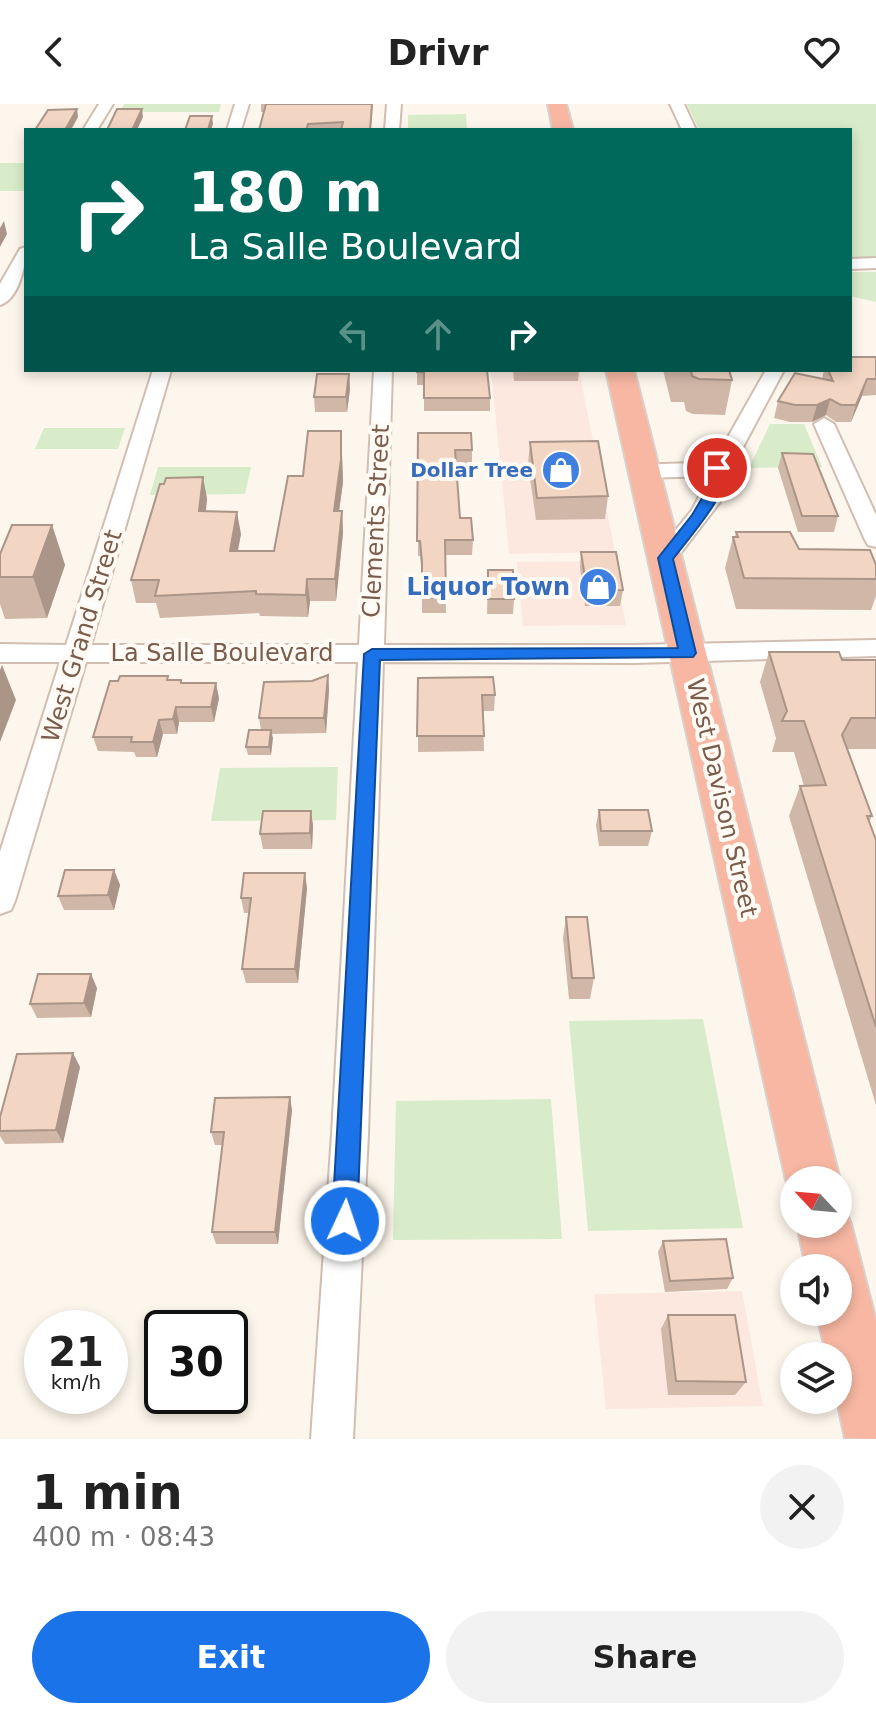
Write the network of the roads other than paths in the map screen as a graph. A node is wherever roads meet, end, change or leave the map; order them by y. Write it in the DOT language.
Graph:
graph roads {
  1 [pos="106,104"];
  2 [pos="242,104"];
  3 [pos="394,104"];
  4 [pos="557,104"];
  5 [pos="677,104"];
  6 [pos="91,128"];
  7 [pos="235,128"];
  8 [pos="392,128"];
  9 [pos="563,128"];
  10 [pos="688,128"];
  11 [pos="876,263"];
  12 [pos="852,264"];
  13 [pos="14,269"];
  14 [pos="0,300"];
  15 [pos="161,372"];
  16 [pos="383,372"];
  17 [pos="620,372"];
  18 [pos="774,372"];
  19 [pos="824,424"];
  20 [pos="723,464"];
  21 [pos="644,472"];
  22 [pos="876,540"];
  23 [pos="665,558"];
  24 [pos="876,648"];
  25 [pos="0,653"];
  26 [pos="76,653"];
  27 [pos="688,653"];
  28 [pos="372,654"];
  29 [pos="0,901"];
  30 [pos="810,1166"];
  31 [pos="849,1326"];
  32 [pos="876,1438"];
  33 [pos="332,1439"];
  1 -- 6 [label="street"];
  2 -- 7 [label="street"];
  3 -- 8 [label="street"];
  4 -- 9 [label="highway"];
  5 -- 10 [label="street"];
  11 -- 12 [label="street"];
  13 -- 14 [label="street"];
  15 -- 26 [label="street, West Grand Street"];
  16 -- 28 [label="street, Clements Street"];
  17 -- 21 [label="highway, West Davison Street"];
  18 -- 20 [label="street"];
  19 -- 22 [label="street"];
  20 -- 21 [label="street"];
  20 -- 23 [label="street"];
  21 -- 23 [label="highway, West Davison Street"];
  23 -- 27 [label="highway, West Davison Street"];
  24 -- 27 [label="street, La Salle Boulevard"];
  25 -- 26 [label="street, La Salle Boulevard"];
  26 -- 28 [label="street, La Salle Boulevard"];
  26 -- 29 [label="street, West Grand Street"];
  27 -- 28 [label="street, La Salle Boulevard"];
  27 -- 30 [label="highway, West Davison Street"];
  28 -- 33 [label="street, Clements Street"];
  31 -- 32 [label="highway"];
}
